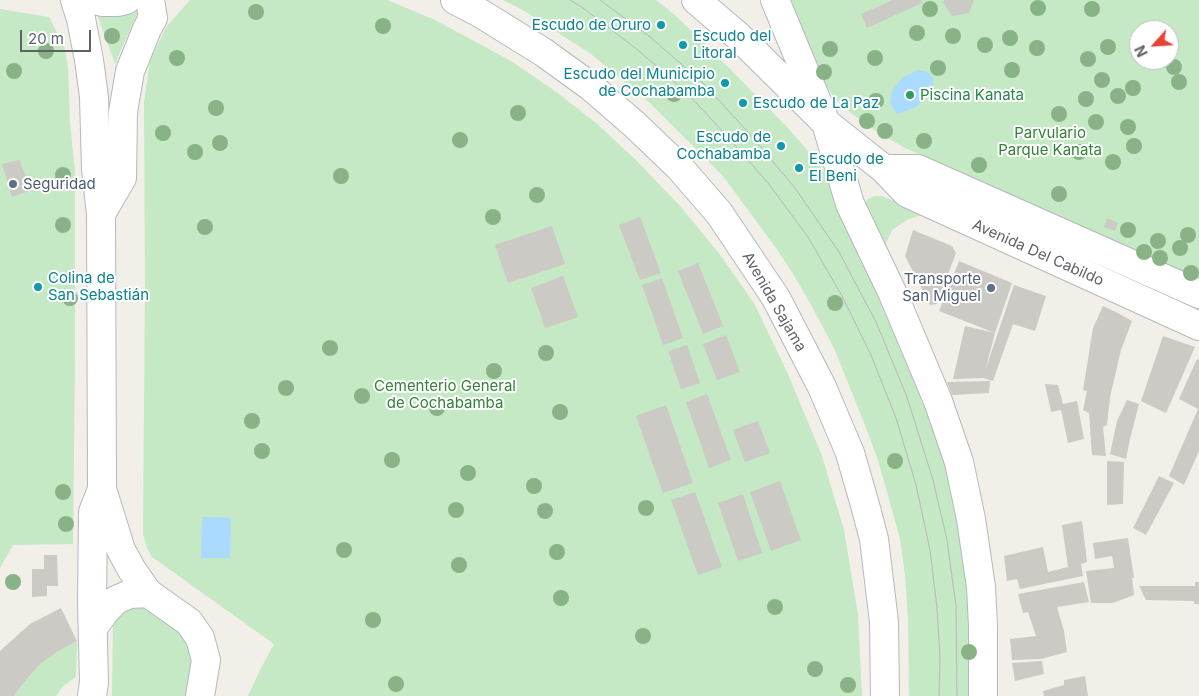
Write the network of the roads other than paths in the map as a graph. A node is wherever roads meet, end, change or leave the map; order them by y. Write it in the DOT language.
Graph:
graph roads {
  1 [pos="75,0"];
  2 [pos="94,0"];
  3 [pos="126,0"];
  4 [pos="150,0"];
  5 [pos="455,0"];
  6 [pos="696,0"];
  7 [pos="775,0"];
  8 [pos="826,123"];
  9 [pos="884,169"];
  10 [pos="101,214"];
  11 [pos="1199,294"];
  12 [pos="1199,326"];
  13 [pos="102,489"];
  14 [pos="148,593"];
  15 [pos="93,628"];
  16 [pos="92,696"];
  17 [pos="200,696"];
  18 [pos="886,696"];
  19 [pos="983,696"];
  1 -- 10 [label="street"];
  2 -- 3 [label="street"];
  4 -- 10 [label="street"];
  5 -- 18 [label="street, Avenida Sajama"];
  6 -- 8 [label="street, Avenida Del Cabildo"];
  7 -- 8 [label="street"];
  8 -- 9 [label="street, Avenida Del Cabildo"];
  8 -- 19 [label="street"];
  9 -- 11 [label="street, Avenida Del Cabildo"];
  9 -- 12 [label="street, Avenida Del Cabildo"];
  10 -- 13 [label="street"];
  13 -- 14 [label="street"];
  13 -- 15 [label="street"];
  14 -- 15 [label="street"];
  14 -- 17 [label="street"];
  15 -- 16 [label="street"];
}
